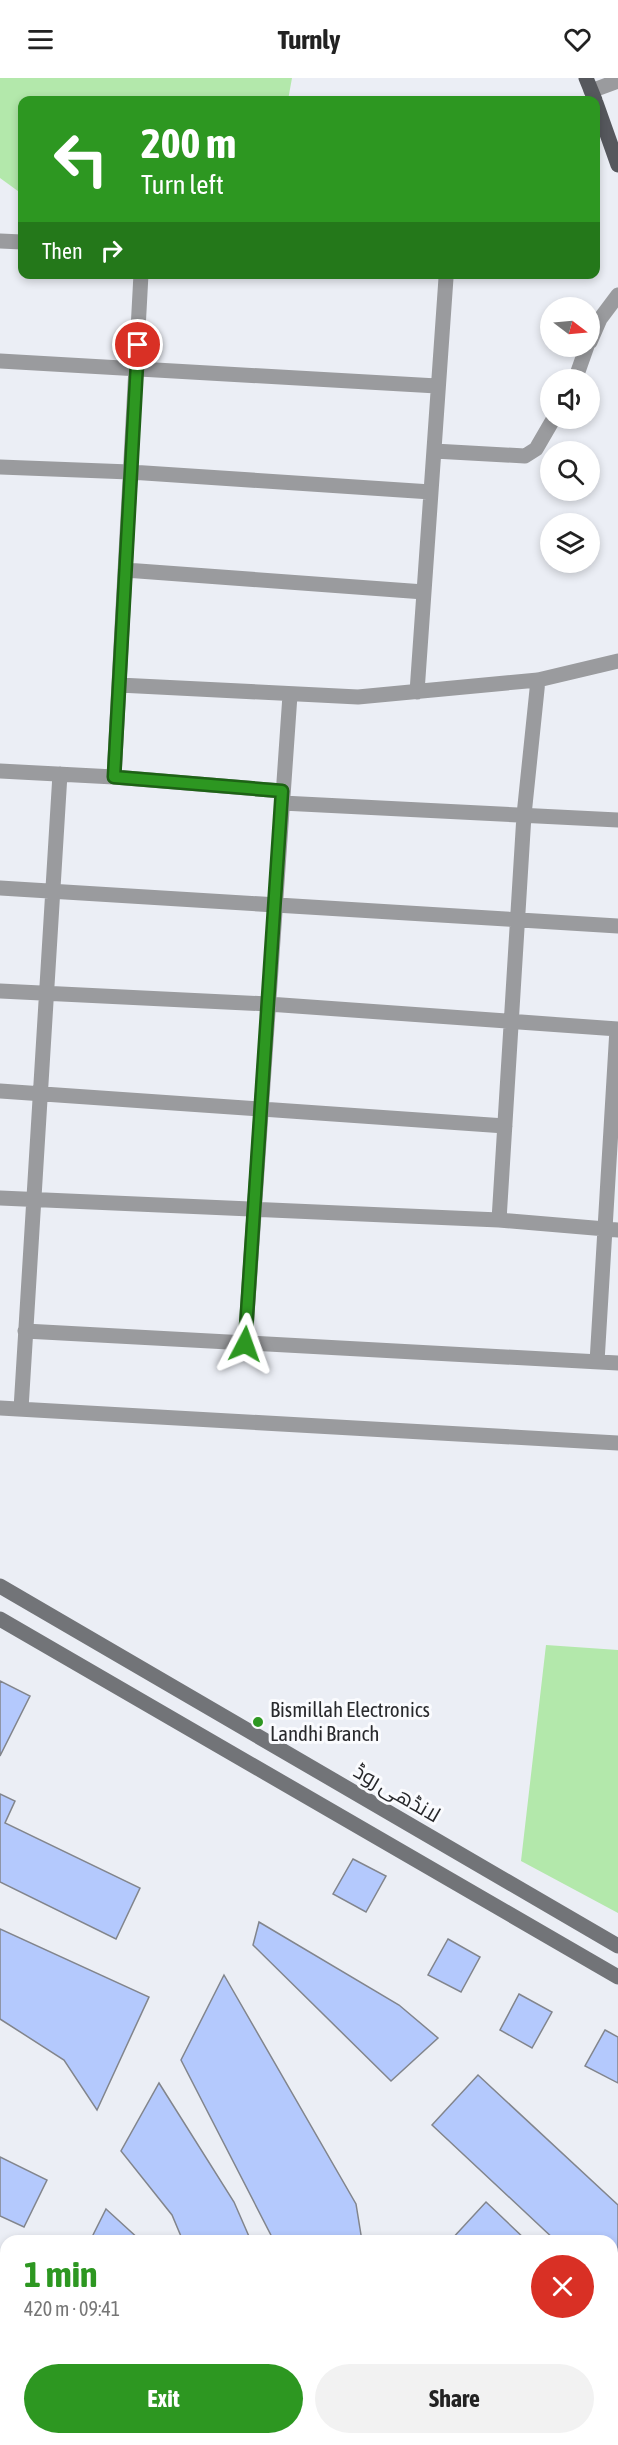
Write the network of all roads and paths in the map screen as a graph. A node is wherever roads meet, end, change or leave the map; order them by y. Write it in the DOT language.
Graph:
graph roads {
  1 [pos="618,81"];
  2 [pos="592,93"];
  3 [pos="600,115"];
  4 [pos="618,165"];
  5 [pos="0,241"];
  6 [pos="18,243"];
  7 [pos="141,279"];
  8 [pos="446,279"];
  9 [pos="618,295"];
  10 [pos="600,319"];
  11 [pos="0,362"];
  12 [pos="137,369"];
  13 [pos="437,386"];
  14 [pos="548,429"];
  15 [pos="434,451"];
  16 [pos="0,466"];
  17 [pos="130,472"];
  18 [pos="431,492"];
  19 [pos="125,570"];
  20 [pos="424,592"];
  21 [pos="618,661"];
  22 [pos="538,680"];
  23 [pos="119,685"];
  24 [pos="417,692"];
  25 [pos="290,695"];
  26 [pos="0,771"];
  27 [pos="60,774"];
  28 [pos="114,777"];
  29 [pos="282,797"];
  30 [pos="524,815"];
  31 [pos="618,820"];
  32 [pos="0,888"];
  33 [pos="53,891"];
  34 [pos="275,904"];
  35 [pos="518,920"];
  36 [pos="618,926"];
  37 [pos="0,991"];
  38 [pos="47,993"];
  39 [pos="268,1004"];
  40 [pos="511,1023"];
  41 [pos="618,1029"];
  42 [pos="0,1091"];
  43 [pos="42,1093"];
  44 [pos="262,1108"];
  45 [pos="615,1113"];
  46 [pos="505,1126"];
  47 [pos="0,1198"];
  48 [pos="34,1200"];
  49 [pos="254,1211"];
  50 [pos="499,1220"];
  51 [pos="611,1230"];
  52 [pos="26,1331"];
  53 [pos="245,1344"];
  54 [pos="597,1362"];
  55 [pos="618,1363"];
  56 [pos="0,1408"];
  57 [pos="21,1409"];
  58 [pos="618,1443"];
  59 [pos="0,1586"];
  60 [pos="0,1619"];
  61 [pos="276,1747"];
  62 [pos="267,1773"];
  63 [pos="340,1784"];
  64 [pos="324,1806"];
  65 [pos="618,1946"];
  66 [pos="618,1977"];
  1 -- 2 [label="street"];
  3 -- 4 [label="main road"];
  5 -- 6 [label="street"];
  7 -- 12 [label="street"];
  8 -- 13 [label="street"];
  9 -- 10 [label="street"];
  11 -- 12 [label="street"];
  12 -- 13 [label="street"];
  12 -- 17 [label="street"];
  13 -- 15 [label="street"];
  14 -- 15 [label="street"];
  15 -- 18 [label="street"];
  16 -- 17 [label="street"];
  17 -- 18 [label="street"];
  17 -- 19 [label="street"];
  18 -- 20 [label="street"];
  19 -- 20 [label="street"];
  19 -- 23 [label="street"];
  20 -- 24 [label="street"];
  21 -- 22 [label="street"];
  22 -- 24 [label="street"];
  22 -- 30 [label="street"];
  23 -- 25 [label="street"];
  23 -- 28 [label="street"];
  24 -- 25 [label="street"];
  25 -- 29 [label="street"];
  26 -- 27 [label="street"];
  27 -- 28 [label="street"];
  27 -- 33 [label="street"];
  28 -- 29 [label="street"];
  29 -- 30 [label="street"];
  29 -- 34 [label="street"];
  30 -- 31 [label="street"];
  30 -- 35 [label="street"];
  32 -- 33 [label="street"];
  33 -- 34 [label="street"];
  33 -- 38 [label="street"];
  34 -- 35 [label="street"];
  34 -- 39 [label="street"];
  35 -- 36 [label="street"];
  35 -- 40 [label="street"];
  37 -- 38 [label="street"];
  38 -- 39 [label="street"];
  38 -- 43 [label="street"];
  39 -- 40 [label="street"];
  39 -- 44 [label="street"];
  40 -- 41 [label="street"];
  40 -- 46 [label="street"];
  41 -- 45 [label="street"];
  42 -- 43 [label="street"];
  43 -- 44 [label="street"];
  43 -- 48 [label="street"];
  44 -- 46 [label="street"];
  44 -- 49 [label="street"];
  45 -- 51 [label="street"];
  46 -- 50 [label="street"];
  47 -- 48 [label="street"];
  48 -- 49 [label="street"];
  48 -- 52 [label="street"];
  49 -- 50 [label="street"];
  49 -- 53 [label="street"];
  50 -- 51 [label="street"];
  51 -- 54 [label="street"];
  52 -- 53 [label="street"];
  52 -- 57 [label="street"];
  53 -- 54 [label="street"];
  54 -- 55 [label="street"];
  56 -- 57 [label="street"];
  57 -- 58 [label="street"];
  59 -- 61 [label="main road, لانڈھی روڈ"];
  60 -- 62 [label="main road"];
  61 -- 62 [label="main road"];
  61 -- 63 [label="main road, لانڈھی روڈ"];
  62 -- 64 [label="main road"];
  63 -- 64 [label="main road"];
  63 -- 65 [label="main road, لانڈھی روڈ"];
  64 -- 66 [label="main road"];
}
